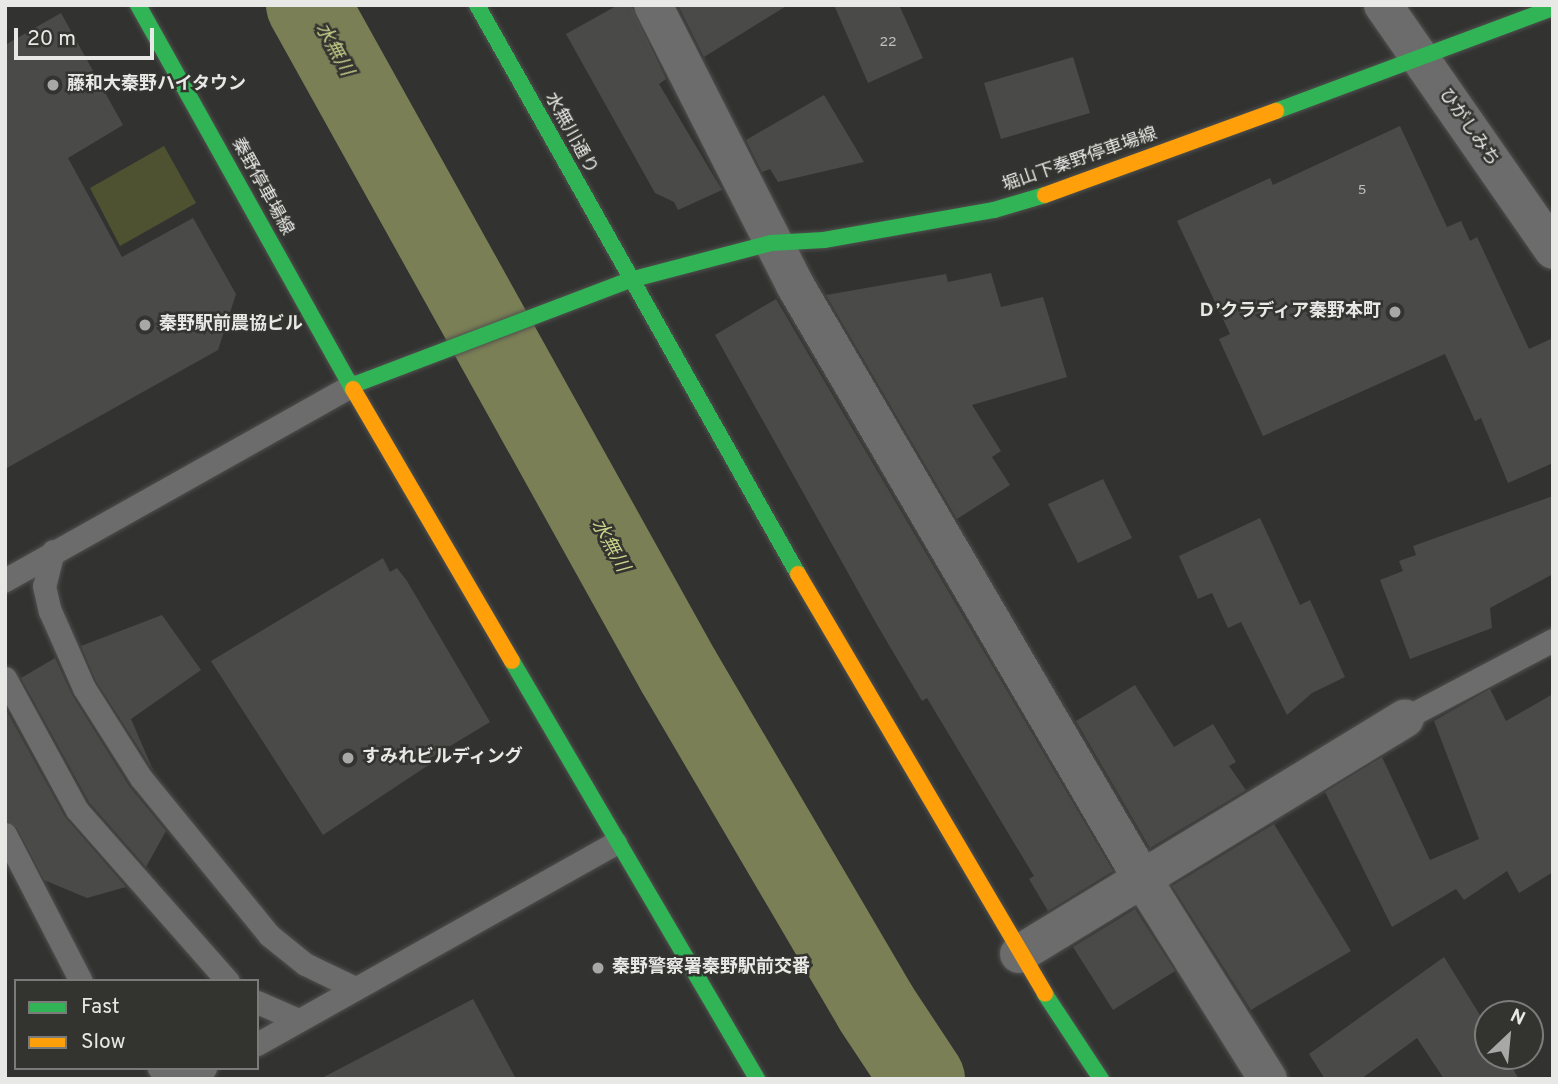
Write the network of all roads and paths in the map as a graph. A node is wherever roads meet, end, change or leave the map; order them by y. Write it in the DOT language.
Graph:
graph roads {
  1 [pos="138,5"];
  2 [pos="477,5"];
  3 [pos="653,5"];
  4 [pos="1383,5"];
  5 [pos="1553,8"];
  6 [pos="1419,58"];
  7 [pos="771,243"];
  8 [pos="1553,250"];
  9 [pos="630,280"];
  10 [pos="351,386"];
  11 [pos="53,551"];
  12 [pos="5,580"];
  13 [pos="1553,640"];
  14 [pos="5,678"];
  15 [pos="1405,718"];
  16 [pos="5,834"];
  17 [pos="615,843"];
  18 [pos="1143,880"];
  19 [pos="1019,954"];
  20 [pos="80,979"];
  21 [pos="226,979"];
  22 [pos="355,988"];
  23 [pos="259,1003"];
  24 [pos="298,1020"];
  25 [pos="259,1043"];
  26 [pos="757,1079"];
  27 [pos="1101,1079"];
  28 [pos="1268,1079"];
  1 -- 10 [label="street, 秦野停車場線"];
  2 -- 9 [label="street, 水無川通り"];
  3 -- 7 [label="street"];
  4 -- 6 [label="street, ひがしみち"];
  5 -- 6 [label="street, 堀山下秦野停車場線"];
  6 -- 7 [label="street, 堀山下秦野停車場線"];
  6 -- 8 [label="street, ひがしみち"];
  7 -- 9 [label="street, 堀山下秦野停車場線"];
  7 -- 18 [label="street"];
  9 -- 10 [label="street, 堀山下秦野停車場線"];
  9 -- 19 [label="street, 水無川通り"];
  10 -- 11 [label="lane"];
  10 -- 17 [label="street, 秦野停車場線"];
  11 -- 12 [label="lane"];
  11 -- 22 [label="lane"];
  13 -- 15 [label="lane"];
  14 -- 21 [label="lane"];
  15 -- 18 [label="street"];
  16 -- 20 [label="lane"];
  17 -- 22 [label="lane"];
  17 -- 26 [label="street, 秦野停車場線"];
  18 -- 19 [label="street"];
  18 -- 28 [label="street"];
  19 -- 27 [label="street, 水無川通り"];
  22 -- 24 [label="lane"];
  23 -- 24 [label="lane"];
  24 -- 25 [label="lane"];
}
